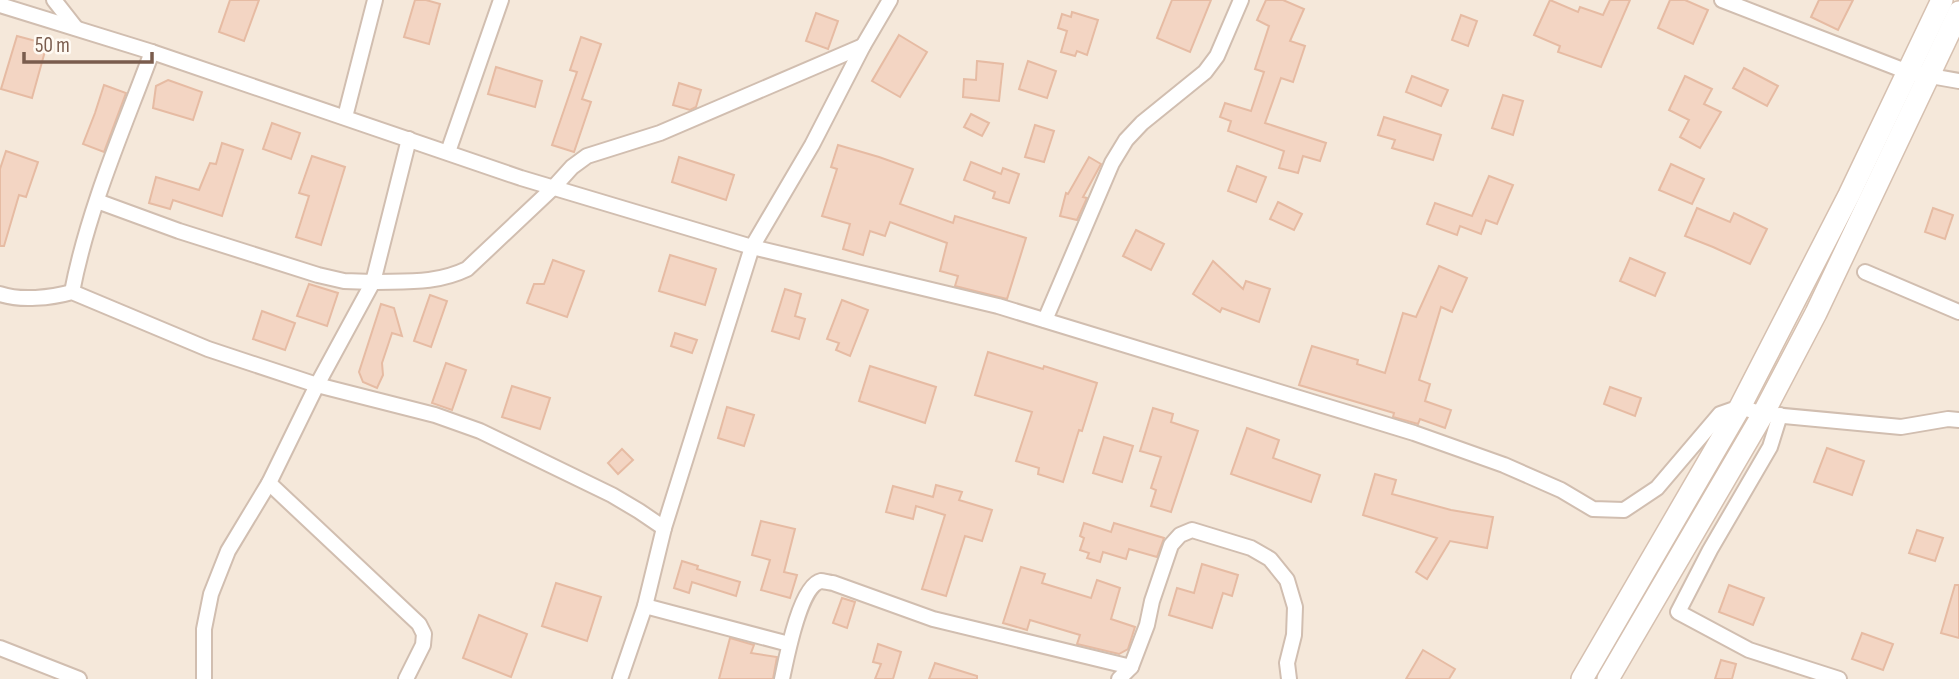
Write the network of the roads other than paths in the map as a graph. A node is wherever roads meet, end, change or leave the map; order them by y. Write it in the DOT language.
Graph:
graph roads {
  1 [pos="54,0"];
  2 [pos="375,0"];
  3 [pos="501,0"];
  4 [pos="890,0"];
  5 [pos="1241,0"];
  6 [pos="1722,0"];
  7 [pos="1942,0"];
  8 [pos="0,5"];
  9 [pos="1959,12"];
  10 [pos="76,28"];
  11 [pos="863,46"];
  12 [pos="152,52"];
  13 [pos="1919,74"];
  14 [pos="1958,79"];
  15 [pos="345,117"];
  16 [pos="409,139"];
  17 [pos="448,152"];
  18 [pos="553,188"];
  19 [pos="97,201"];
  20 [pos="752,247"];
  21 [pos="1865,272"];
  22 [pos="373,282"];
  23 [pos="72,292"];
  24 [pos="0,293"];
  25 [pos="1959,312"];
  26 [pos="1045,320"];
  27 [pos="317,385"];
  28 [pos="1740,407"];
  29 [pos="1772,414"];
  30 [pos="1959,420"];
  31 [pos="269,483"];
  32 [pos="664,528"];
  33 [pos="1656,597"];
  34 [pos="645,606"];
  35 [pos="1678,612"];
  36 [pos="789,644"];
  37 [pos="0,648"];
  38 [pos="1131,667"];
  39 [pos="79,679"];
  40 [pos="204,679"];
  41 [pos="406,679"];
  42 [pos="620,679"];
  43 [pos="782,679"];
  44 [pos="1119,679"];
  45 [pos="1290,679"];
  46 [pos="1582,679"];
  47 [pos="1608,679"];
  48 [pos="1839,679"];
  1 -- 10 [label="street"];
  2 -- 15 [label="street"];
  3 -- 17 [label="street"];
  4 -- 11 [label="street"];
  5 -- 26 [label="street"];
  6 -- 13 [label="street"];
  7 -- 13 [label="main road"];
  8 -- 10 [label="street"];
  9 -- 13 [label="main road"];
  10 -- 12 [label="street"];
  11 -- 18 [label="street"];
  11 -- 20 [label="street"];
  12 -- 15 [label="street"];
  12 -- 19 [label="street"];
  13 -- 14 [label="street"];
  13 -- 28 [label="main road"];
  13 -- 29 [label="main road"];
  15 -- 16 [label="street"];
  16 -- 17 [label="street"];
  16 -- 22 [label="street"];
  17 -- 18 [label="street"];
  18 -- 20 [label="street"];
  18 -- 22 [label="street"];
  19 -- 22 [label="street"];
  19 -- 23 [label="street"];
  20 -- 26 [label="street"];
  20 -- 32 [label="street"];
  21 -- 25 [label="street"];
  22 -- 27 [label="street"];
  23 -- 24 [label="street"];
  23 -- 27 [label="street"];
  26 -- 28 [label="street"];
  27 -- 31 [label="street"];
  27 -- 32 [label="street"];
  28 -- 29 [label="street"];
  28 -- 46 [label="main road"];
  29 -- 30 [label="street"];
  29 -- 33 [label="main road"];
  29 -- 35 [label="street"];
  31 -- 40 [label="street"];
  31 -- 41 [label="street"];
  32 -- 34 [label="street"];
  33 -- 35 [label="street"];
  33 -- 47 [label="main road"];
  34 -- 36 [label="street"];
  34 -- 42 [label="street"];
  35 -- 48 [label="street"];
  36 -- 38 [label="street"];
  36 -- 43 [label="street"];
  37 -- 39 [label="street"];
  38 -- 44 [label="street"];
  38 -- 45 [label="street"];
}
